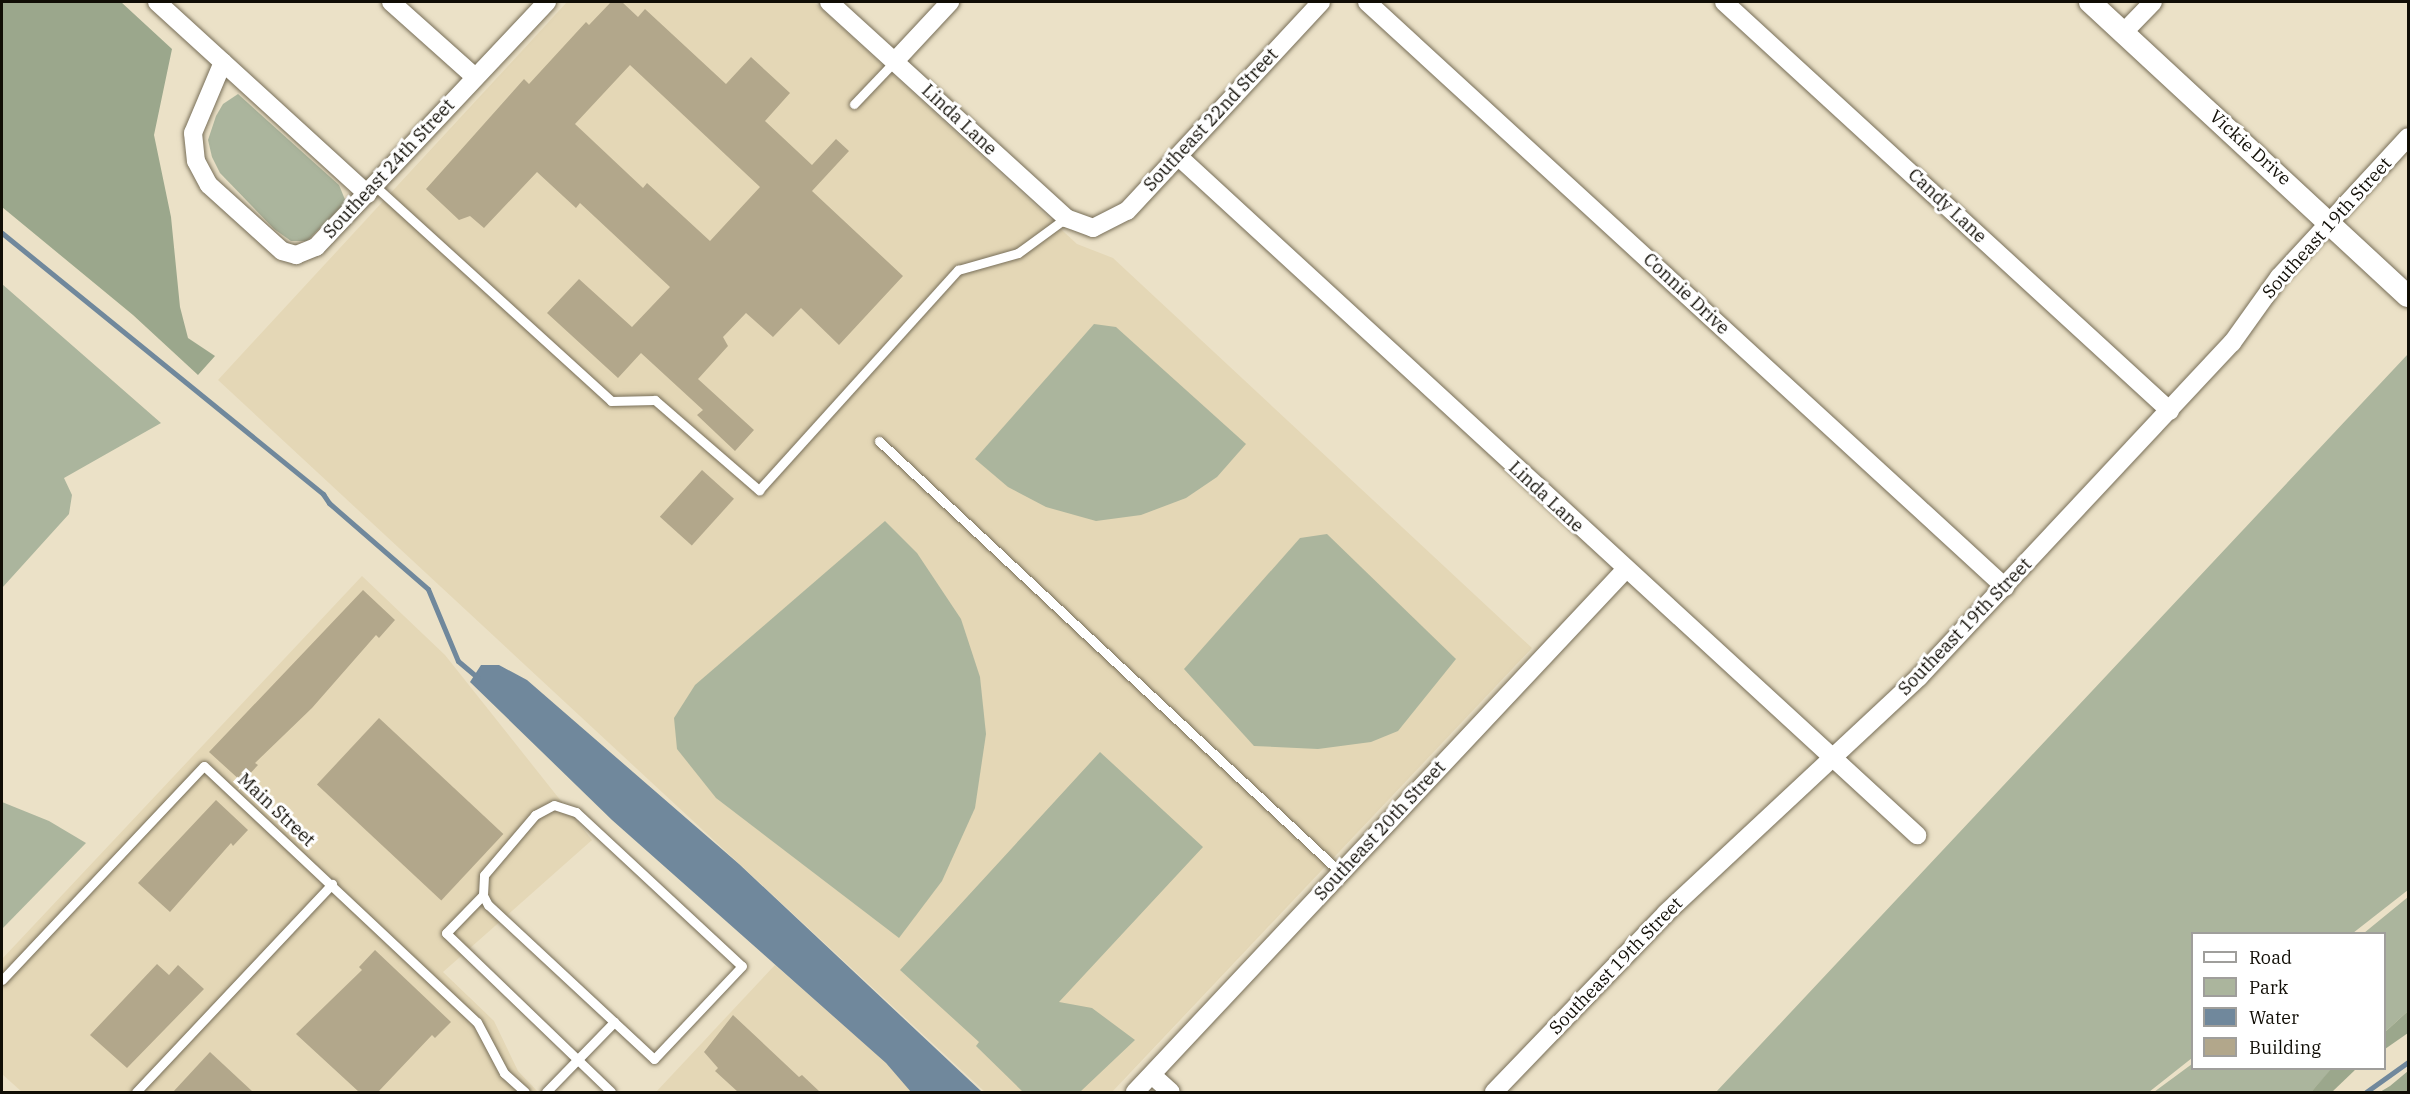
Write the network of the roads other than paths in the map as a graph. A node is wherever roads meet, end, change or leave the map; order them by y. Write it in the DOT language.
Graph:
graph roads {
  1 [pos="157,2"];
  2 [pos="391,2"];
  3 [pos="547,2"];
  4 [pos="830,2"];
  5 [pos="950,2"];
  6 [pos="1321,2"];
  7 [pos="1368,2"];
  8 [pos="1724,2"];
  9 [pos="2090,2"];
  10 [pos="2153,2"];
  11 [pos="2123,33"];
  12 [pos="895,61"];
  13 [pos="223,62"];
  14 [pos="475,77"];
  15 [pos="854,104"];
  16 [pos="2409,137"];
  17 [pos="1178,156"];
  18 [pos="371,190"];
  19 [pos="1066,218"];
  20 [pos="2330,221"];
  21 [pos="1093,228"];
  22 [pos="2409,296"];
  23 [pos="2170,411"];
  24 [pos="879,441"];
  25 [pos="1625,570"];
  26 [pos="2005,587"];
  27 [pos="1832,758"];
  28 [pos="1917,835"];
  29 [pos="1341,873"];
  30 [pos="332,884"];
  31 [pos="483,895"];
  32 [pos="2,980"];
  33 [pos="614,1022"];
  34 [pos="578,1060"];
  35 [pos="1152,1075"];
  36 [pos="136,1092"];
  37 [pos="525,1092"];
  38 [pos="546,1092"];
  39 [pos="611,1092"];
  40 [pos="1135,1092"];
  41 [pos="1171,1092"];
  42 [pos="1494,1092"];
  1 -- 13 [label="street"];
  2 -- 14 [label="street"];
  3 -- 14 [label="street, Southeast 24th Street"];
  4 -- 12 [label="street, Linda Lane"];
  5 -- 12 [label="street"];
  6 -- 17 [label="street, Southeast 22nd Street"];
  7 -- 26 [label="street, Connie Drive"];
  8 -- 23 [label="street, Candy Lane"];
  9 -- 11 [label="street, Vickie Drive"];
  10 -- 11 [label="street"];
  11 -- 20 [label="street, Vickie Drive"];
  12 -- 15 [label="lane"];
  12 -- 19 [label="street, Linda Lane"];
  13 -- 18 [label="street"];
  13 -- 18 [label="street, Southeast 24th Street"];
  14 -- 18 [label="street, Southeast 24th Street"];
  16 -- 20 [label="street, Southeast 19th Street"];
  17 -- 21 [label="street, Southeast 22nd Street"];
  17 -- 25 [label="street, Linda Lane"];
  18 -- 19 [label="lane"];
  19 -- 21 [label="street, Linda Lane"];
  20 -- 22 [label="street, Vickie Drive"];
  20 -- 23 [label="street, Southeast 19th Street"];
  23 -- 26 [label="street, Southeast 19th Street"];
  24 -- 29 [label="lane"];
  25 -- 27 [label="street, Linda Lane"];
  25 -- 29 [label="street, Southeast 20th Street"];
  26 -- 27 [label="street, Southeast 19th Street"];
  27 -- 28 [label="street, Linda Lane"];
  27 -- 42 [label="street, Southeast 19th Street"];
  29 -- 35 [label="street, Southeast 20th Street"];
  30 -- 32 [label="lane, Main Street"];
  30 -- 36 [label="lane"];
  30 -- 37 [label="lane, Main Street"];
  31 -- 33 [label="lane"];
  31 -- 33 [label="lane"];
  31 -- 34 [label="lane"];
  33 -- 34 [label="lane"];
  34 -- 38 [label="lane"];
  34 -- 39 [label="lane"];
  35 -- 40 [label="street, Southeast 20th Street"];
  35 -- 41 [label="street"];
}
